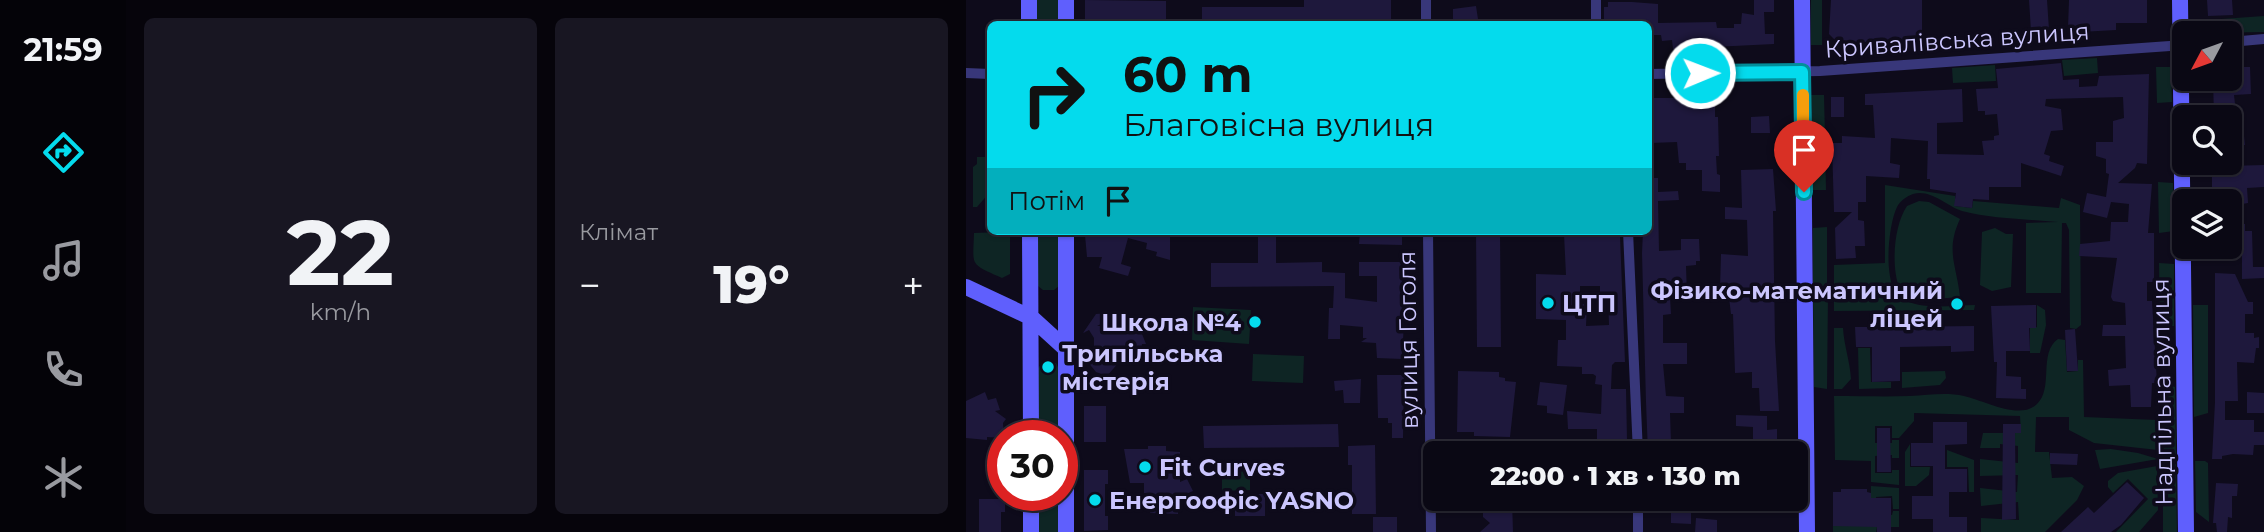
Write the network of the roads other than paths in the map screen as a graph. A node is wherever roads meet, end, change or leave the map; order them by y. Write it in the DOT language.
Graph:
graph roads {
  1 [pos="1029,0"];
  2 [pos="1066,0"];
  3 [pos="1426,0"];
  4 [pos="1596,0"];
  5 [pos="1802,0"];
  6 [pos="2180,0"];
  7 [pos="1029,21"];
  8 [pos="1066,21"];
  9 [pos="1426,21"];
  10 [pos="1596,21"];
  11 [pos="2181,21"];
  12 [pos="2264,39"];
  13 [pos="2242,41"];
  14 [pos="2172,46"];
  15 [pos="1802,72"];
  16 [pos="966,73"];
  17 [pos="987,74"];
  18 [pos="1652,74"];
  19 [pos="2182,91"];
  20 [pos="1030,235"];
  21 [pos="1066,235"];
  22 [pos="1428,235"];
  23 [pos="1628,235"];
  24 [pos="966,287"];
  25 [pos="1032,318"];
  26 [pos="1066,349"];
  27 [pos="1031,420"];
  28 [pos="1638,441"];
  29 [pos="1031,511"];
  30 [pos="1638,511"];
  31 [pos="1031,532"];
  32 [pos="1066,532"];
  33 [pos="1431,532"];
  34 [pos="1638,532"];
  35 [pos="1807,532"];
  36 [pos="2186,532"];
  1 -- 7 [label="main road"];
  2 -- 8 [label="main road"];
  3 -- 9 [label="street"];
  4 -- 10 [label="street"];
  5 -- 15 [label="main road"];
  6 -- 11 [label="main road, Надпільна вулиця"];
  12 -- 13 [label="street"];
  14 -- 15 [label="street, Кривалівська вулиця"];
  15 -- 18 [label="street, Кривалівська вулиця"];
  15 -- 35 [label="main road"];
  16 -- 17 [label="street"];
  19 -- 36 [label="main road, Надпільна вулиця"];
  20 -- 25 [label="main road"];
  21 -- 26 [label="main road"];
  22 -- 33 [label="street, вулиця Гоголя"];
  23 -- 28 [label="street"];
  24 -- 25 [label="main road"];
  25 -- 26 [label="main road"];
  25 -- 27 [label="main road"];
  26 -- 32 [label="main road"];
  29 -- 31 [label="main road"];
  30 -- 34 [label="street"];
}
